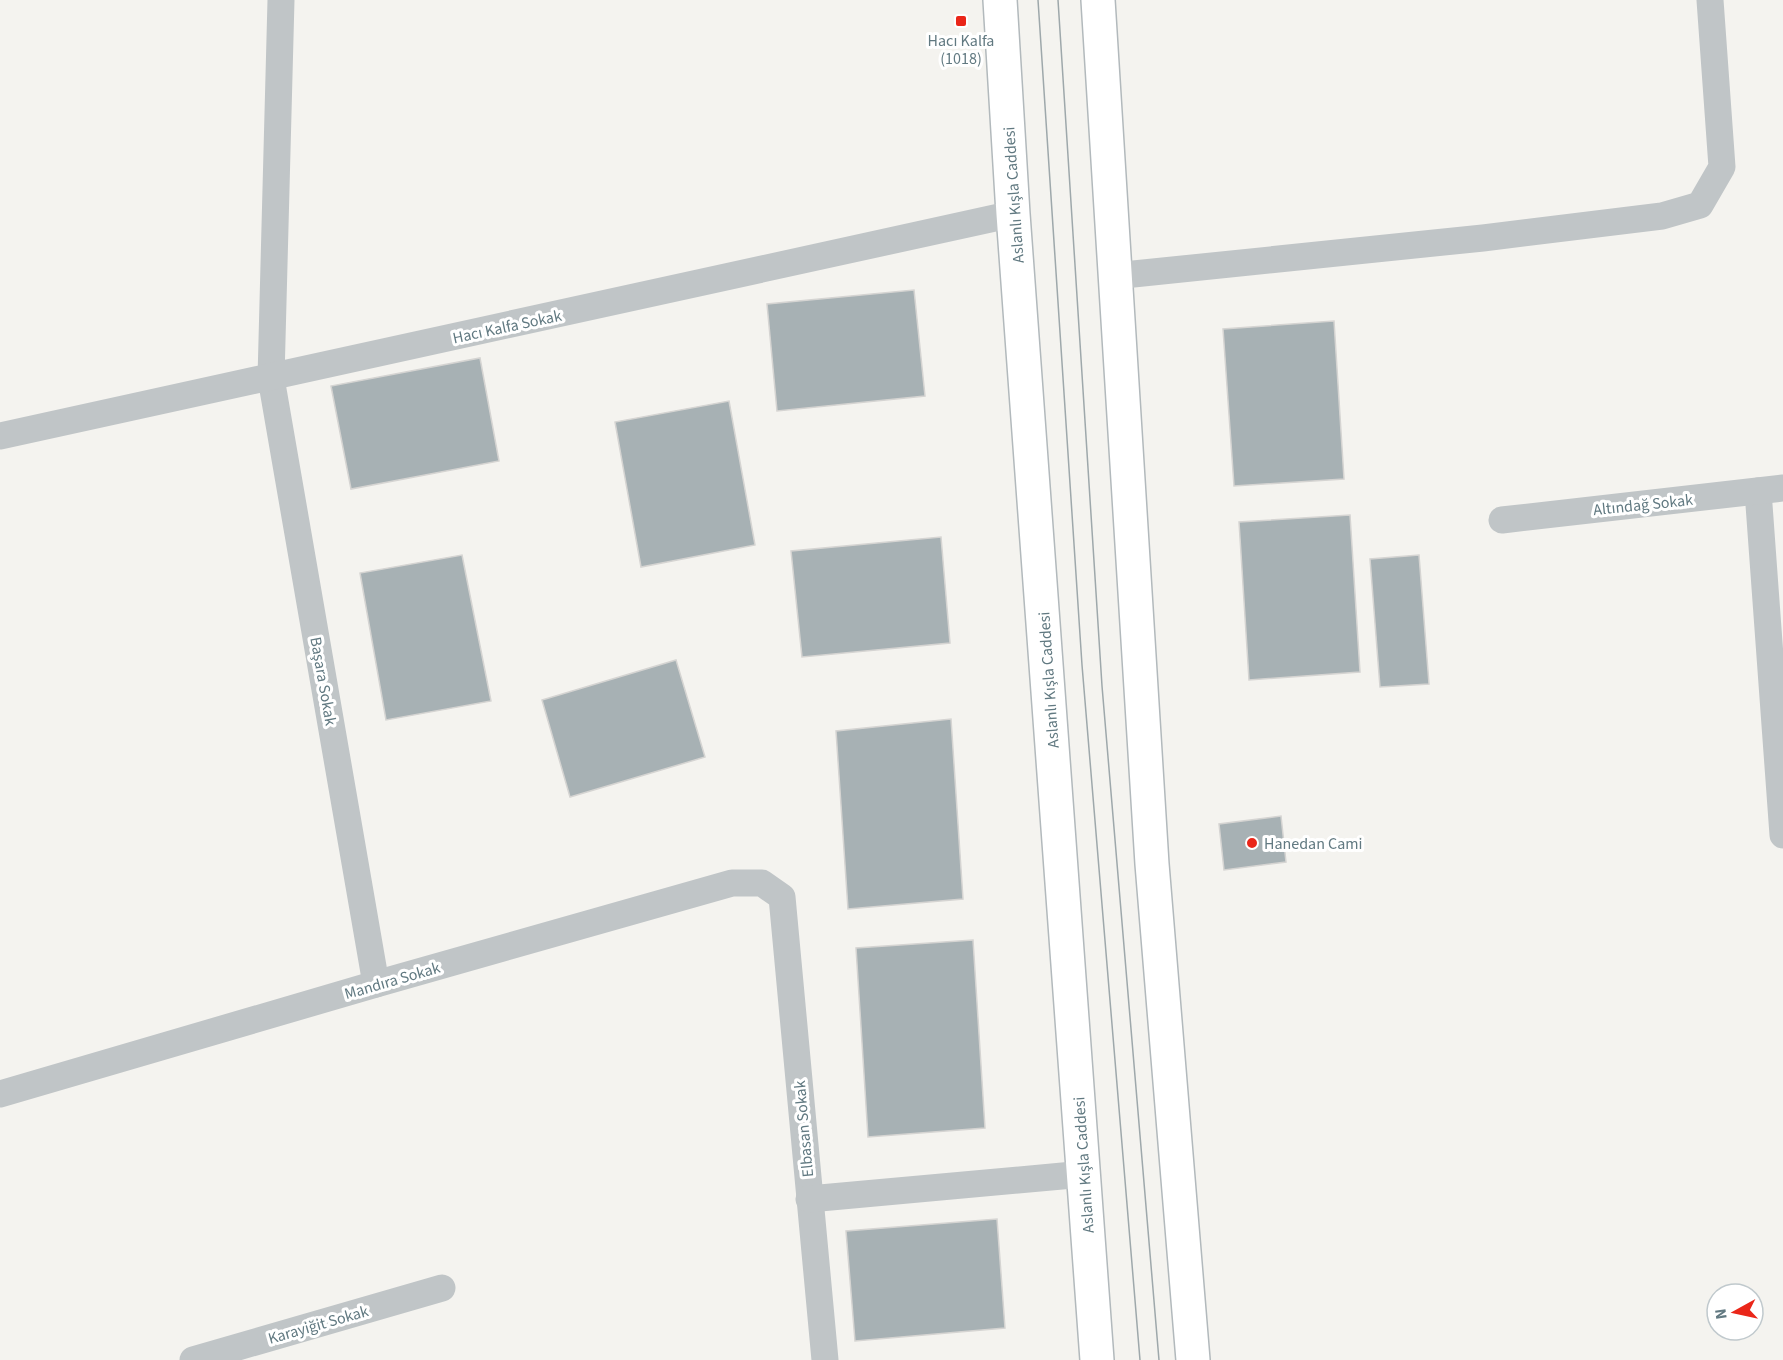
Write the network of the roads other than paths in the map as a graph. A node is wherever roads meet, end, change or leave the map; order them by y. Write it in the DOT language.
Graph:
graph roads {
  1 [pos="281,0"];
  2 [pos="1000,0"];
  3 [pos="1098,0"];
  4 [pos="1710,0"];
  5 [pos="1013,214"];
  6 [pos="1114,276"];
  7 [pos="271,378"];
  8 [pos="0,436"];
  9 [pos="1771,490"];
  10 [pos="1502,520"];
  11 [pos="1783,835"];
  12 [pos="782,897"];
  13 [pos="376,984"];
  14 [pos="0,1094"];
  15 [pos="1084,1174"];
  16 [pos="809,1199"];
  17 [pos="442,1288"];
  18 [pos="193,1360"];
  19 [pos="825,1360"];
  20 [pos="1097,1360"];
  21 [pos="1193,1360"];
  1 -- 7 [label="street, Başara Sokak"];
  2 -- 5 [label="main road, Aslanlı Kışla Caddesi"];
  3 -- 6 [label="main road"];
  4 -- 6 [label="street"];
  5 -- 7 [label="street, Hacı Kalfa Sokak"];
  5 -- 15 [label="main road, Aslanlı Kışla Caddesi"];
  6 -- 21 [label="main road"];
  7 -- 8 [label="street, Hacı Kalfa Sokak"];
  7 -- 13 [label="street, Başara Sokak"];
  9 -- 10 [label="street, Altındağ Sokak"];
  9 -- 11 [label="street"];
  12 -- 13 [label="street, Mandıra Sokak"];
  12 -- 16 [label="street, Elbasan Sokak"];
  13 -- 14 [label="street, Mandıra Sokak"];
  15 -- 16 [label="street"];
  15 -- 20 [label="main road, Aslanlı Kışla Caddesi"];
  16 -- 19 [label="street, Elbasan Sokak"];
  17 -- 18 [label="street, Karayiğit Sokak"];
}
